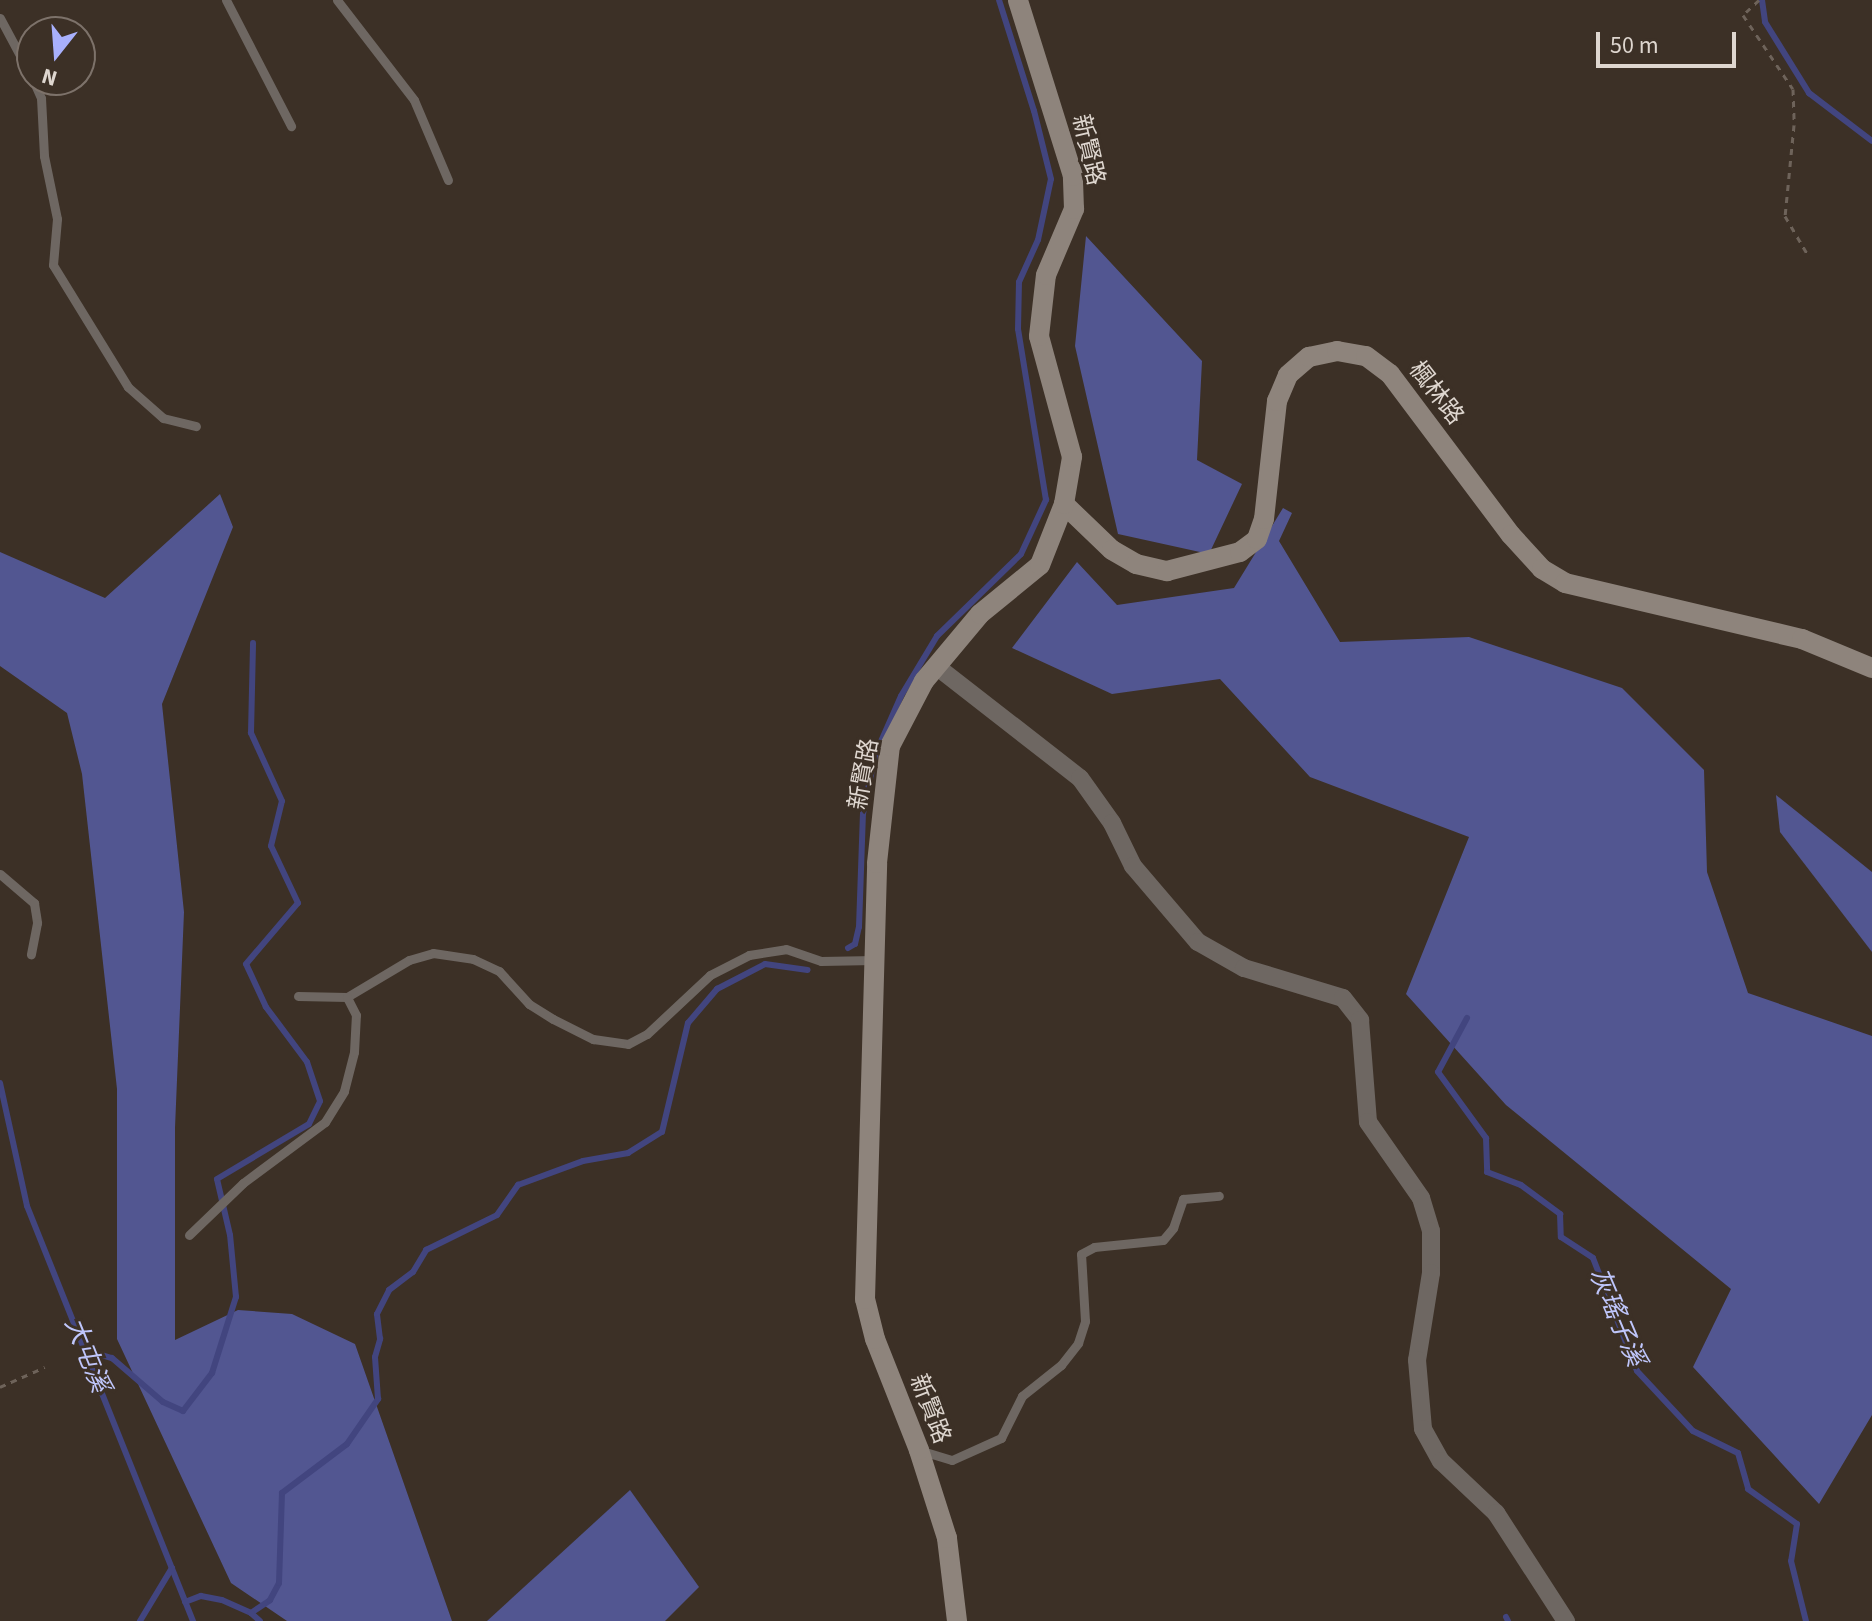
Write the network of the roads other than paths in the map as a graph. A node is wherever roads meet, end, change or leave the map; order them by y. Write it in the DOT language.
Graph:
graph roads {
  1 [pos="226,0"];
  2 [pos="337,0"];
  3 [pos="1018,0"];
  4 [pos="0,18"];
  5 [pos="16,48"];
  6 [pos="40,96"];
  7 [pos="291,126"];
  8 [pos="448,180"];
  9 [pos="196,426"];
  10 [pos="1064,504"];
  11 [pos="1866,665"];
  12 [pos="936,666"];
  13 [pos="0,874"];
  14 [pos="31,954"];
  15 [pos="874,960"];
  16 [pos="298,996"];
  17 [pos="347,997"];
  18 [pos="1219,1196"];
  19 [pos="189,1235"];
  20 [pos="919,1450"];
  21 [pos="957,1621"];
  22 [pos="1566,1621"];
  1 -- 7 [label="lane"];
  2 -- 8 [label="lane"];
  3 -- 10 [label="street, 新賢路"];
  4 -- 5 [label="lane"];
  6 -- 9 [label="lane"];
  10 -- 11 [label="street, 楓林路"];
  10 -- 12 [label="street, 新賢路"];
  12 -- 15 [label="street, 新賢路"];
  12 -- 22 [label="street"];
  13 -- 14 [label="lane"];
  15 -- 17 [label="lane"];
  15 -- 20 [label="street, 新賢路"];
  16 -- 17 [label="lane"];
  17 -- 19 [label="lane"];
  18 -- 20 [label="lane"];
  20 -- 21 [label="street, 新賢路"];
}
